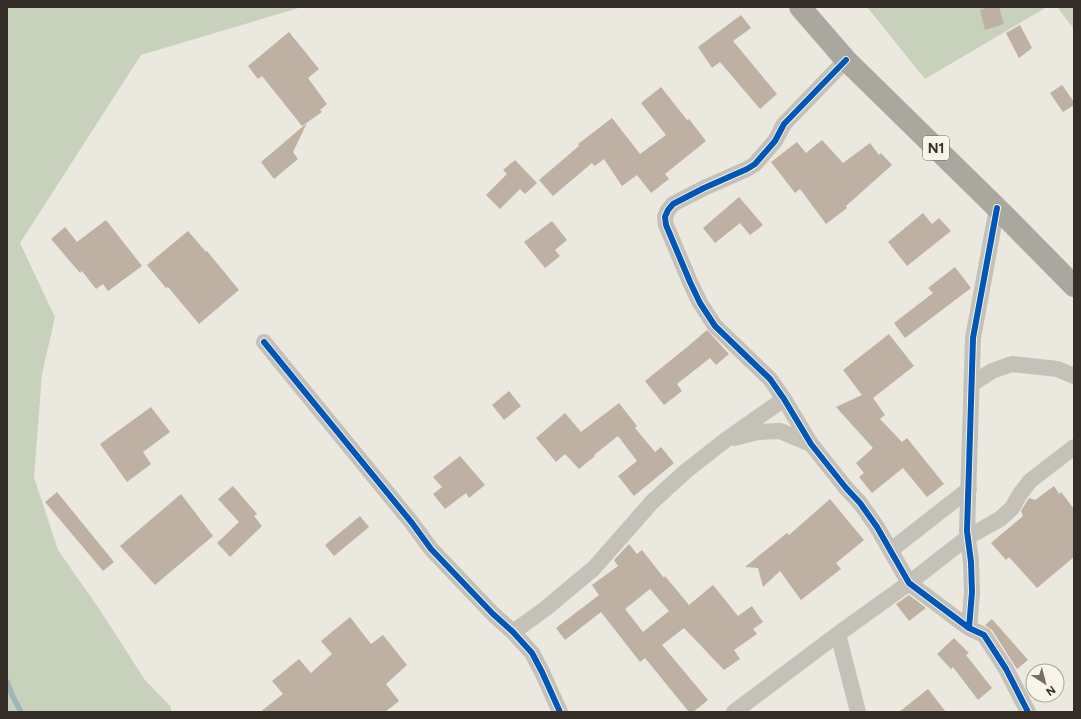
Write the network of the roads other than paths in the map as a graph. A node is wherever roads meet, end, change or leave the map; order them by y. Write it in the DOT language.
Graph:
graph roads {
  1 [pos="800,7"];
  2 [pos="846,60"];
  3 [pos="997,208"];
  4 [pos="1074,286"];
  5 [pos="264,342"];
  6 [pos="1074,376"];
  7 [pos="972,384"];
  8 [pos="784,398"];
  9 [pos="728,439"];
  10 [pos="811,444"];
  11 [pos="1074,447"];
  12 [pos="969,488"];
  13 [pos="968,537"];
  14 [pos="890,550"];
  15 [pos="909,583"];
  16 [pos="969,628"];
  17 [pos="513,632"];
  18 [pos="838,634"];
  19 [pos="560,712"];
  20 [pos="734,712"];
  21 [pos="858,712"];
  22 [pos="1028,712"];
  1 -- 2 [label="highway, N1"];
  2 -- 3 [label="highway, N1"];
  2 -- 8 [label="street"];
  3 -- 4 [label="highway, N1"];
  3 -- 7 [label="street"];
  5 -- 17 [label="street"];
  6 -- 7 [label="street"];
  7 -- 12 [label="street"];
  8 -- 9 [label="street"];
  8 -- 10 [label="street"];
  9 -- 10 [label="street"];
  9 -- 17 [label="street"];
  10 -- 14 [label="street"];
  11 -- 13 [label="street"];
  12 -- 13 [label="street"];
  12 -- 14 [label="street"];
  13 -- 15 [label="street"];
  13 -- 16 [label="street"];
  14 -- 15 [label="street"];
  15 -- 16 [label="street"];
  15 -- 18 [label="street"];
  16 -- 22 [label="street"];
  17 -- 19 [label="street"];
  18 -- 20 [label="street"];
  18 -- 21 [label="street"];
}
